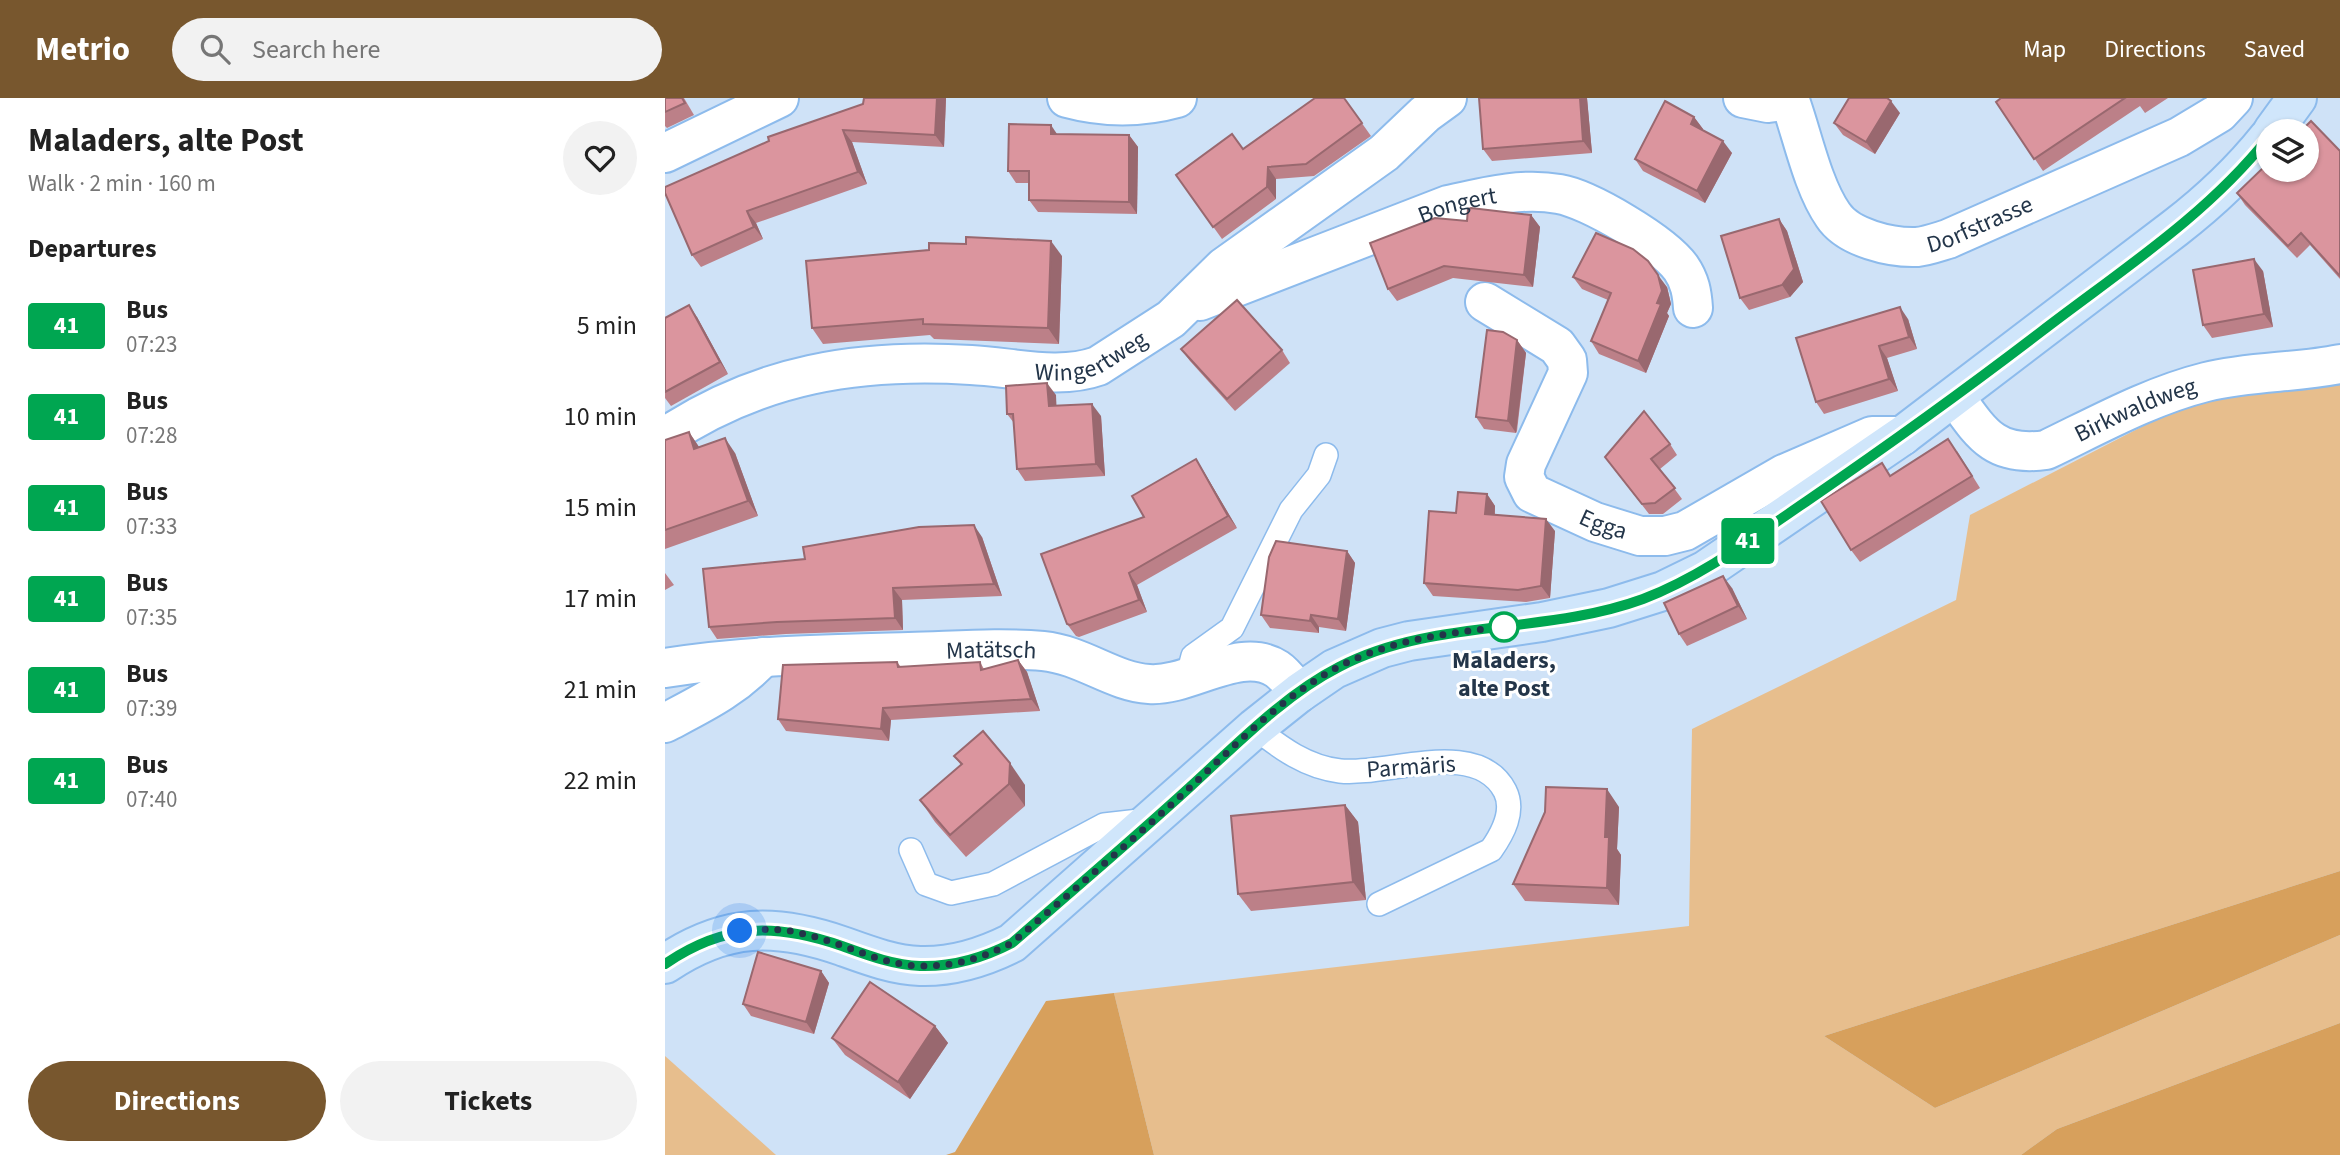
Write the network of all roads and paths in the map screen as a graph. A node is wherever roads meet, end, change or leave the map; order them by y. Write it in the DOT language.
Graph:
graph roads {
  1 [pos="779,98"];
  2 [pos="1067,98"];
  3 [pos="1177,98"];
  4 [pos="1447,98"];
  5 [pos="1743,98"];
  6 [pos="2233,98"];
  7 [pos="2297,98"];
  8 [pos="1789,99"];
  9 [pos="2282,119"];
  10 [pos="2256,152"];
  11 [pos="665,153"];
  12 [pos="1485,302"];
  13 [pos="1185,307"];
  14 [pos="1693,308"];
  15 [pos="2340,363"];
  16 [pos="1955,397"];
  17 [pos="1902,436"];
  18 [pos="665,437"];
  19 [pos="1327,455"];
  20 [pos="763,657"];
  21 [pos="665,668"];
  22 [pos="1187,679"];
  23 [pos="1299,693"];
  24 [pos="665,723"];
  25 [pos="1255,728"];
  26 [pos="1154,820"];
  27 [pos="911,850"];
  28 [pos="1379,904"];
  29 [pos="665,964"];
  1 -- 11 [label="street"];
  2 -- 3 [label="street"];
  4 -- 13 [label="street, Wingertweg"];
  5 -- 8 [label="street"];
  6 -- 8 [label="street, Dorfstrasse"];
  7 -- 9 [label="main road"];
  10 -- 16 [label="main road"];
  12 -- 17 [label="street, Egga"];
  13 -- 14 [label="street, Bongert"];
  13 -- 18 [label="street, Wingertweg"];
  15 -- 16 [label="street, Birkwaldweg"];
  16 -- 17 [label="main road"];
  17 -- 23 [label="main road"];
  19 -- 22 [label="lane"];
  20 -- 21 [label="street, Matätsch"];
  20 -- 22 [label="street, Matätsch"];
  20 -- 24 [label="street"];
  22 -- 23 [label="street, Matätsch"];
  23 -- 25 [label="main road"];
  25 -- 26 [label="main road"];
  25 -- 28 [label="lane, Parmäris"];
  26 -- 27 [label="lane"];
  26 -- 29 [label="main road"];
}
